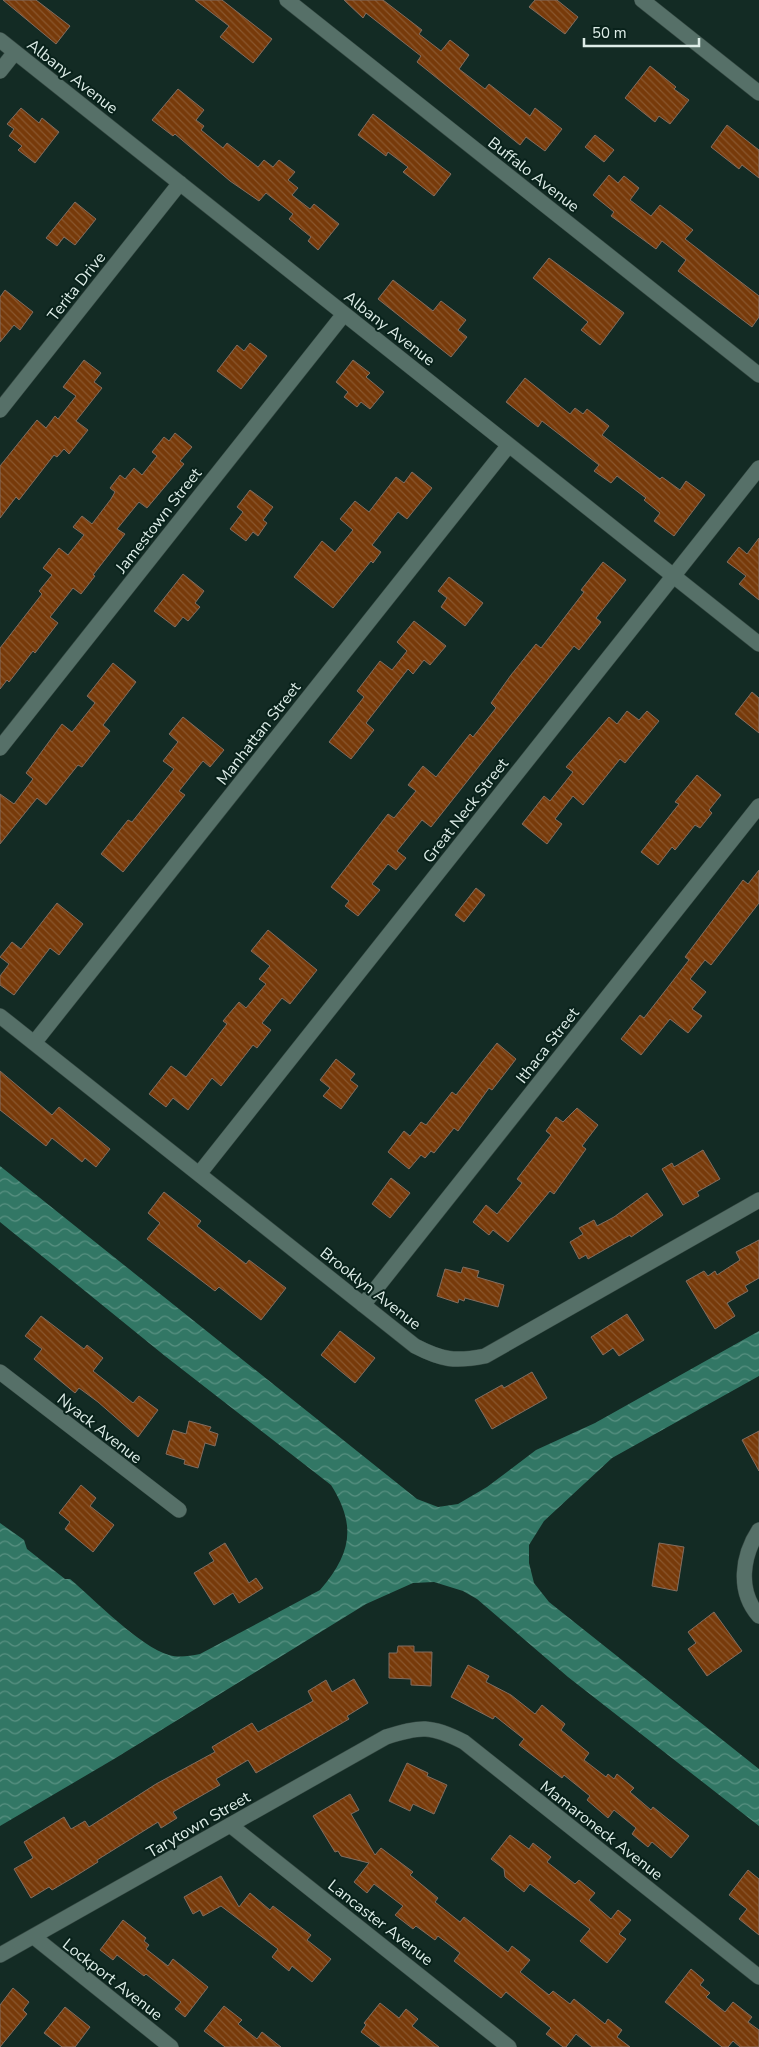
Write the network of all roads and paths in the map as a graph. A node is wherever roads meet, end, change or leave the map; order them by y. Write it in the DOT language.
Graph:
graph roads {
  1 [pos="287,0"];
  2 [pos="642,0"];
  3 [pos="0,40"];
  4 [pos="15,52"];
  5 [pos="0,71"];
  6 [pos="759,93"];
  7 [pos="180,183"];
  8 [pos="344,314"];
  9 [pos="759,375"];
  10 [pos="0,410"];
  11 [pos="509,445"];
  12 [pos="759,468"];
  13 [pos="674,576"];
  14 [pos="759,644"];
  15 [pos="0,748"];
  16 [pos="759,806"];
  17 [pos="0,1016"];
  18 [pos="34,1043"];
  19 [pos="199,1174"];
  20 [pos="759,1200"];
  21 [pos="363,1305"];
  22 [pos="0,1372"];
  23 [pos="180,1510"];
  24 [pos="759,1530"];
  25 [pos="759,1616"];
  26 [pos="415,1728"];
  27 [pos="230,1825"];
  28 [pos="34,1938"];
  29 [pos="0,1955"];
  30 [pos="759,1977"];
  31 [pos="171,2047"];
  32 [pos="509,2047"];
  1 -- 9 [label="street, Buffalo Avenue"];
  2 -- 6 [label="street"];
  3 -- 4 [label="street, Albany Avenue"];
  4 -- 5 [label="street"];
  4 -- 7 [label="street, Albany Avenue"];
  7 -- 8 [label="street, Albany Avenue"];
  7 -- 10 [label="street, Terita Drive"];
  8 -- 11 [label="street, Albany Avenue"];
  8 -- 15 [label="street, Jamestown Street"];
  11 -- 13 [label="street, Albany Avenue"];
  11 -- 18 [label="street, Manhattan Street"];
  12 -- 13 [label="street, Great Neck Street"];
  13 -- 14 [label="street, Albany Avenue"];
  13 -- 19 [label="street, Great Neck Street"];
  16 -- 21 [label="street, Ithaca Street"];
  17 -- 18 [label="street, Brooklyn Avenue"];
  18 -- 19 [label="street, Brooklyn Avenue"];
  19 -- 21 [label="street, Brooklyn Avenue"];
  20 -- 21 [label="street, Brooklyn Avenue"];
  22 -- 23 [label="street, Nyack Avenue"];
  24 -- 25 [label="street"];
  26 -- 27 [label="street, Tarytown Street"];
  26 -- 30 [label="street, Mamaroneck Avenue"];
  27 -- 28 [label="street, Tarytown Street"];
  27 -- 32 [label="street, Lancaster Avenue"];
  28 -- 29 [label="street, Tarytown Street"];
  28 -- 31 [label="street, Lockport Avenue"];
}
